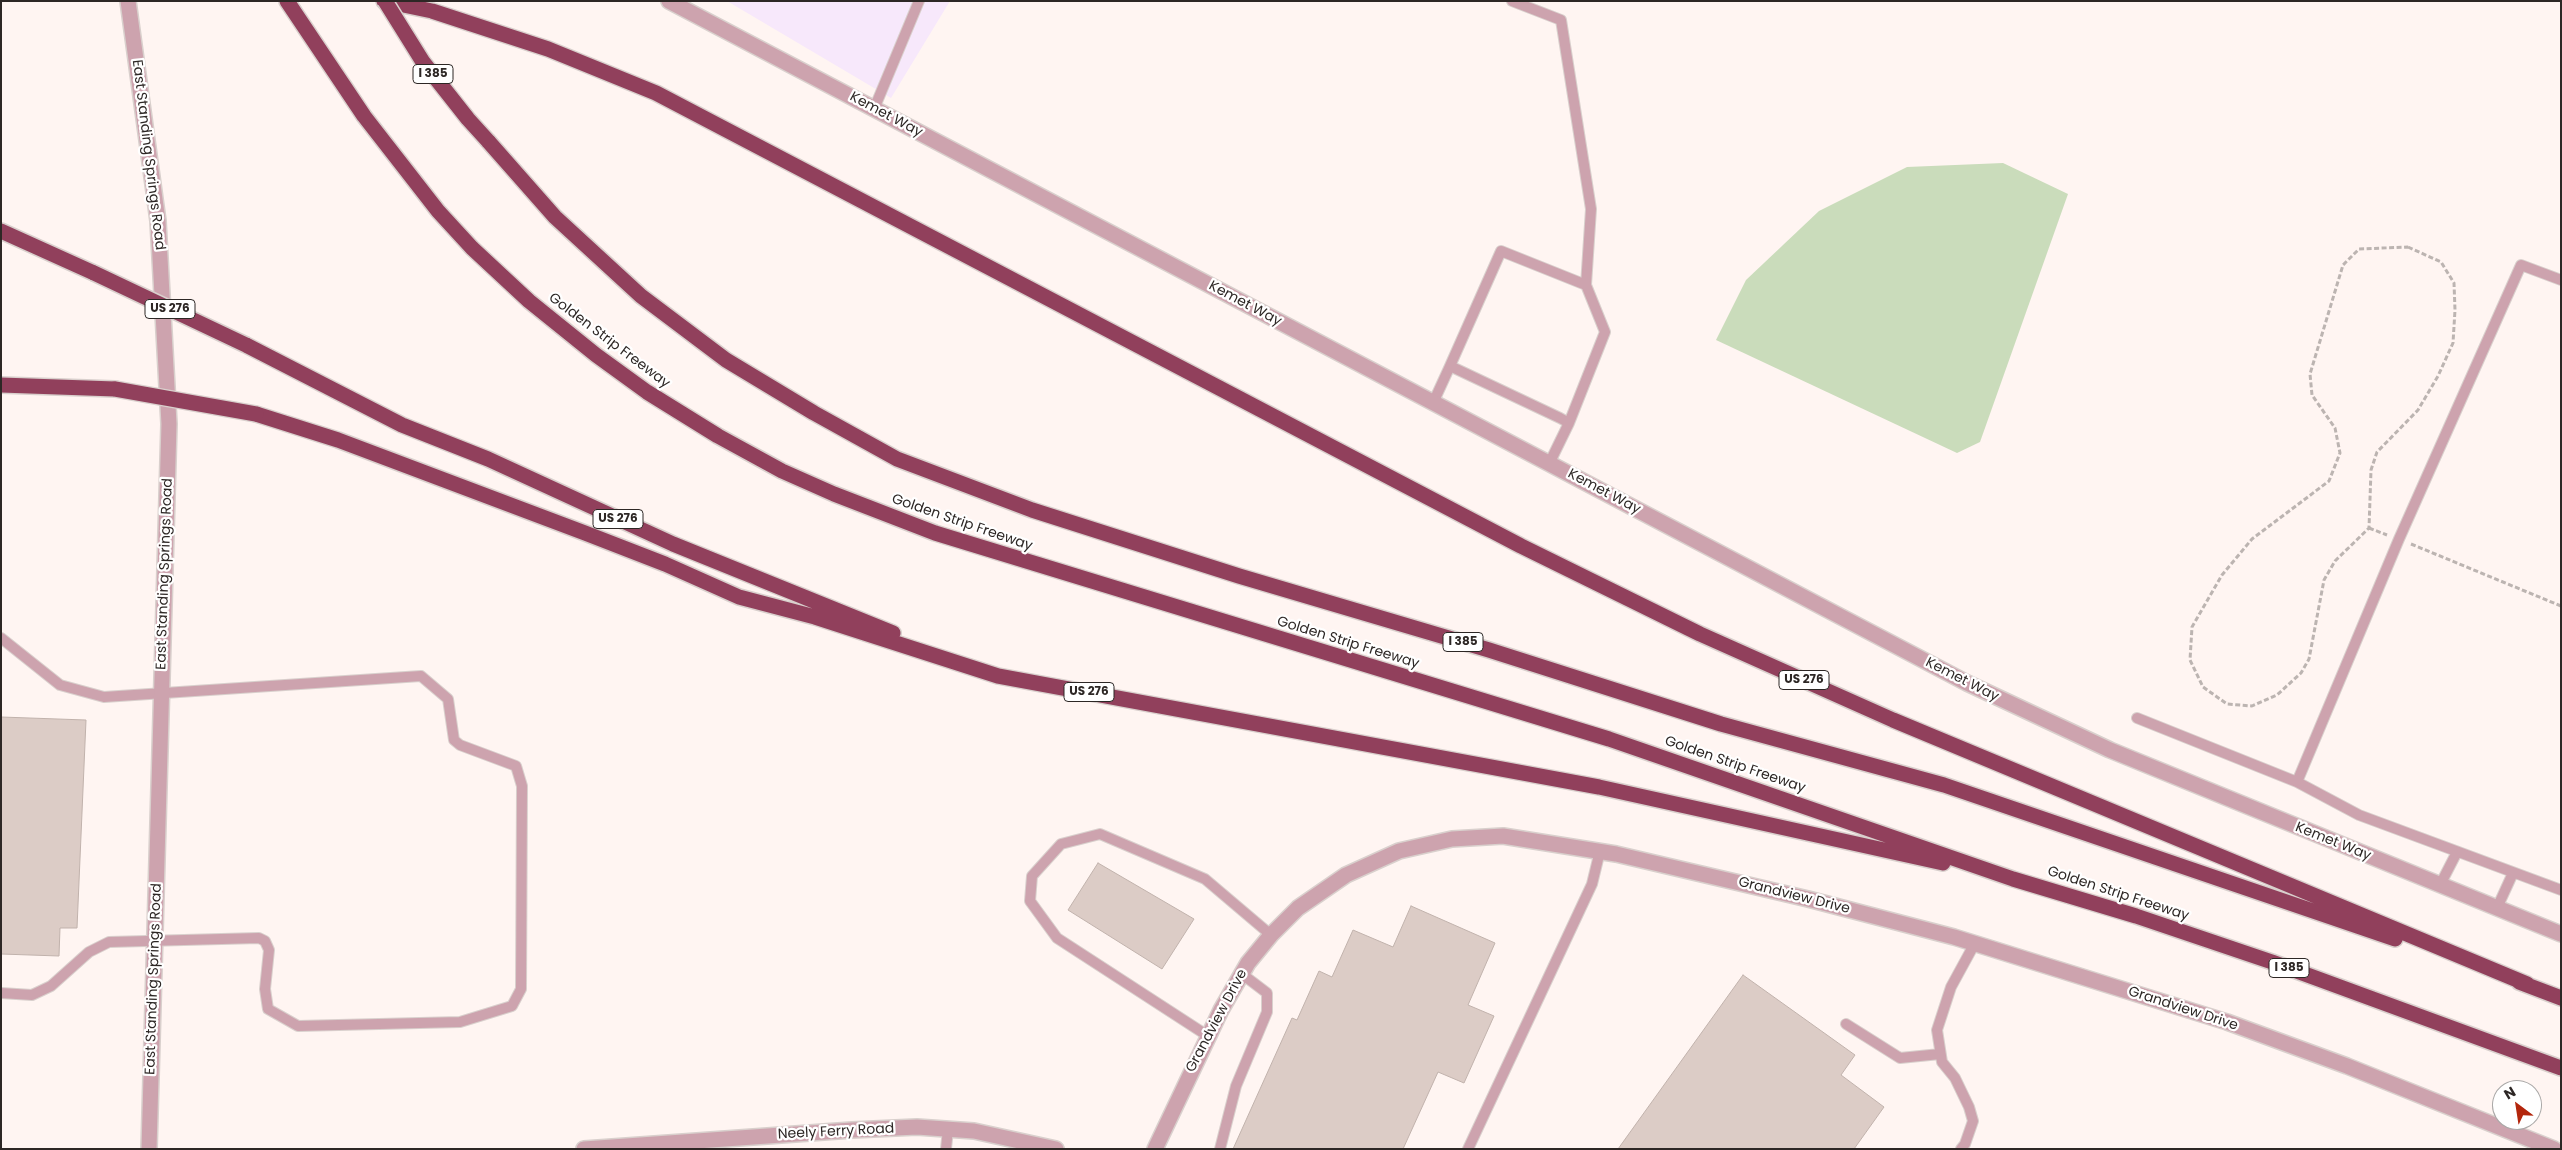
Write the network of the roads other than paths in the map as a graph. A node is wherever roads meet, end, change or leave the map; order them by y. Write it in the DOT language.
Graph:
graph roads {
  1 [pos="128,1"];
  2 [pos="287,1"];
  3 [pos="384,1"];
  4 [pos="669,1"];
  5 [pos="919,1"];
  6 [pos="1512,1"];
  7 [pos="874,109"];
  8 [pos="1,232"];
  9 [pos="2561,280"];
  10 [pos="1586,285"];
  11 [pos="1450,366"];
  12 [pos="1,385"];
  13 [pos="1433,403"];
  14 [pos="1569,423"];
  15 [pos="1549,464"];
  16 [pos="1,638"];
  17 [pos="998,676"];
  18 [pos="162,694"];
  19 [pos="2137,718"];
  20 [pos="2297,782"];
  21 [pos="1600,851"];
  22 [pos="2458,852"];
  23 [pos="2513,873"];
  24 [pos="2013,878"];
  25 [pos="2440,885"];
  26 [pos="2561,890"];
  27 [pos="2497,908"];
  28 [pos="2561,934"];
  29 [pos="1270,935"];
  30 [pos="155,940"];
  31 [pos="1975,944"];
  32 [pos="1242,974"];
  33 [pos="2527,984"];
  34 [pos="1,993"];
  35 [pos="2561,998"];
  36 [pos="1846,1024"];
  37 [pos="1208,1036"];
  38 [pos="1940,1054"];
  39 [pos="2561,1068"];
  40 [pos="948,1129"];
  41 [pos="149,1149"];
  42 [pos="584,1149"];
  43 [pos="946,1149"];
  44 [pos="1056,1149"];
  45 [pos="1155,1149"];
  46 [pos="1220,1149"];
  47 [pos="1468,1149"];
  48 [pos="1961,1149"];
  49 [pos="2554,1149"];
  1 -- 18 [label="street, East Standing Springs Road"];
  2 -- 24 [label="highway, Golden Strip Freeway / I 385"];
  3 -- 33 [label="highway, US 276"];
  3 -- 33 [label="highway, I 385, bridge"];
  4 -- 7 [label="street, Kemet Way"];
  5 -- 7 [label="lane"];
  6 -- 10 [label="lane"];
  7 -- 13 [label="street, Kemet Way"];
  8 -- 17 [label="highway, US 276, bridge"];
  9 -- 20 [label="lane"];
  10 -- 11 [label="lane"];
  10 -- 14 [label="lane"];
  11 -- 13 [label="lane"];
  11 -- 14 [label="lane"];
  12 -- 17 [label="highway, bridge"];
  13 -- 15 [label="street, Kemet Way"];
  14 -- 15 [label="lane"];
  15 -- 25 [label="street, Kemet Way"];
  16 -- 18 [label="lane"];
  17 -- 24 [label="highway, US 276"];
  18 -- 30 [label="street, East Standing Springs Road"];
  18 -- 30 [label="lane"];
  19 -- 20 [label="lane"];
  20 -- 22 [label="lane"];
  21 -- 29 [label="street, Grandview Drive"];
  21 -- 31 [label="street, Grandview Drive"];
  21 -- 47 [label="lane"];
  22 -- 23 [label="lane"];
  22 -- 25 [label="lane"];
  23 -- 26 [label="lane"];
  23 -- 27 [label="lane"];
  24 -- 39 [label="highway, Golden Strip Freeway / I 385"];
  25 -- 27 [label="street, Kemet Way"];
  27 -- 28 [label="street, Kemet Way"];
  29 -- 32 [label="street, Grandview Drive"];
  29 -- 37 [label="lane"];
  30 -- 34 [label="lane"];
  30 -- 41 [label="street, East Standing Springs Road"];
  31 -- 38 [label="lane"];
  31 -- 49 [label="street, Grandview Drive"];
  32 -- 37 [label="street, Grandview Drive"];
  32 -- 46 [label="lane"];
  33 -- 35 [label="highway, I 385"];
  36 -- 38 [label="lane"];
  37 -- 45 [label="street, Grandview Drive"];
  38 -- 48 [label="lane"];
  40 -- 42 [label="street, Neely Ferry Road"];
  40 -- 43 [label="lane"];
  40 -- 44 [label="street, Neely Ferry Road"];
}
